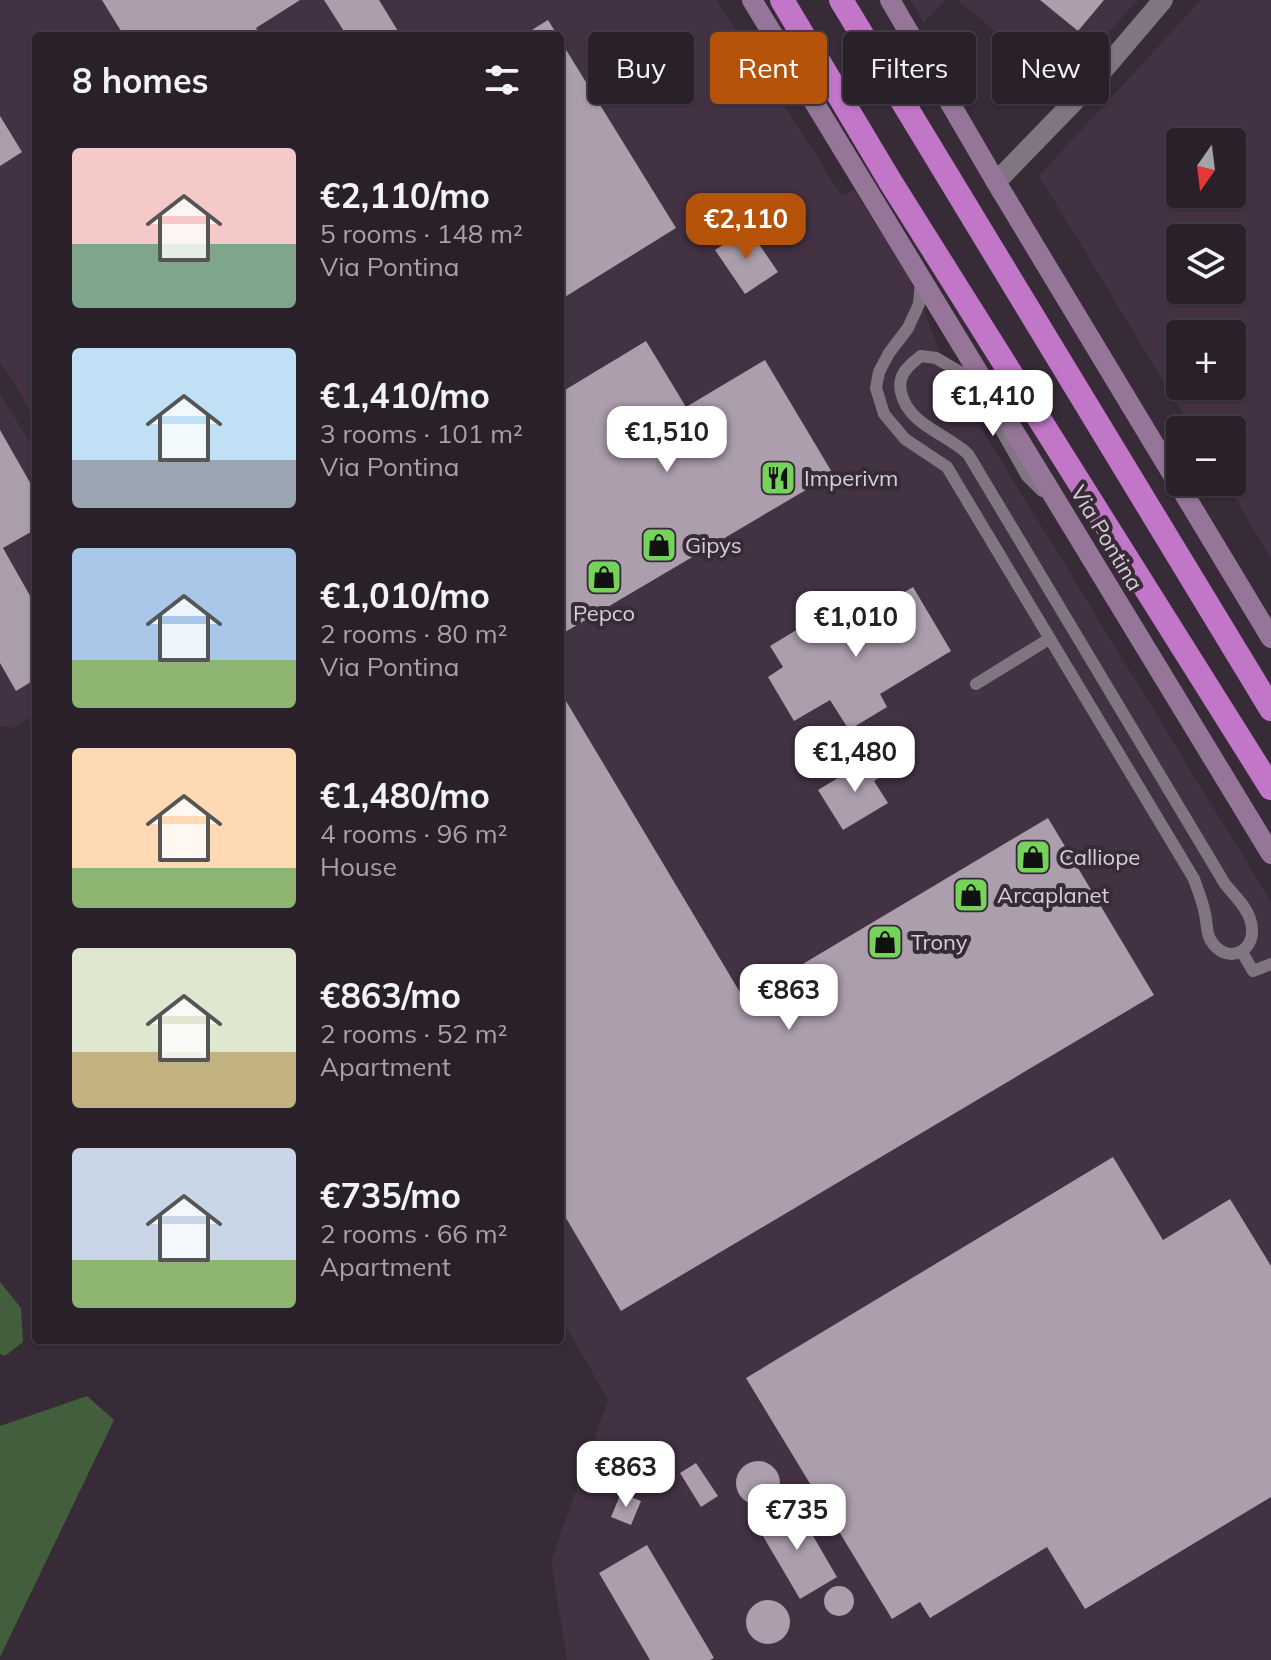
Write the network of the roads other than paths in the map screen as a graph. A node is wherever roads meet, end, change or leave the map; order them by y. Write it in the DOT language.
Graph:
graph roads {
  1 [pos="752,0"];
  2 [pos="782,0"];
  3 [pos="841,0"];
  4 [pos="890,0"];
  5 [pos="1163,0"];
  6 [pos="996,182"];
  7 [pos="921,278"];
  8 [pos="1063,512"];
  9 [pos="1271,638"];
  10 [pos="1049,639"];
  11 [pos="976,684"];
  12 [pos="1271,709"];
  13 [pos="1271,788"];
  14 [pos="1271,854"];
  15 [pos="1242,952"];
  16 [pos="1271,964"];
  1 -- 7 [label="street, Via Pontina"];
  2 -- 13 [label="highway"];
  3 -- 12 [label="highway"];
  4 -- 6 [label="street"];
  5 -- 6 [label="street"];
  6 -- 9 [label="street"];
  7 -- 8 [label="street, Via Pontina"];
  7 -- 10 [label="lane"];
  8 -- 14 [label="street, Via Pontina"];
  8 -- 15 [label="lane"];
  10 -- 11 [label="lane"];
  10 -- 15 [label="lane"];
  15 -- 16 [label="lane"];
}
